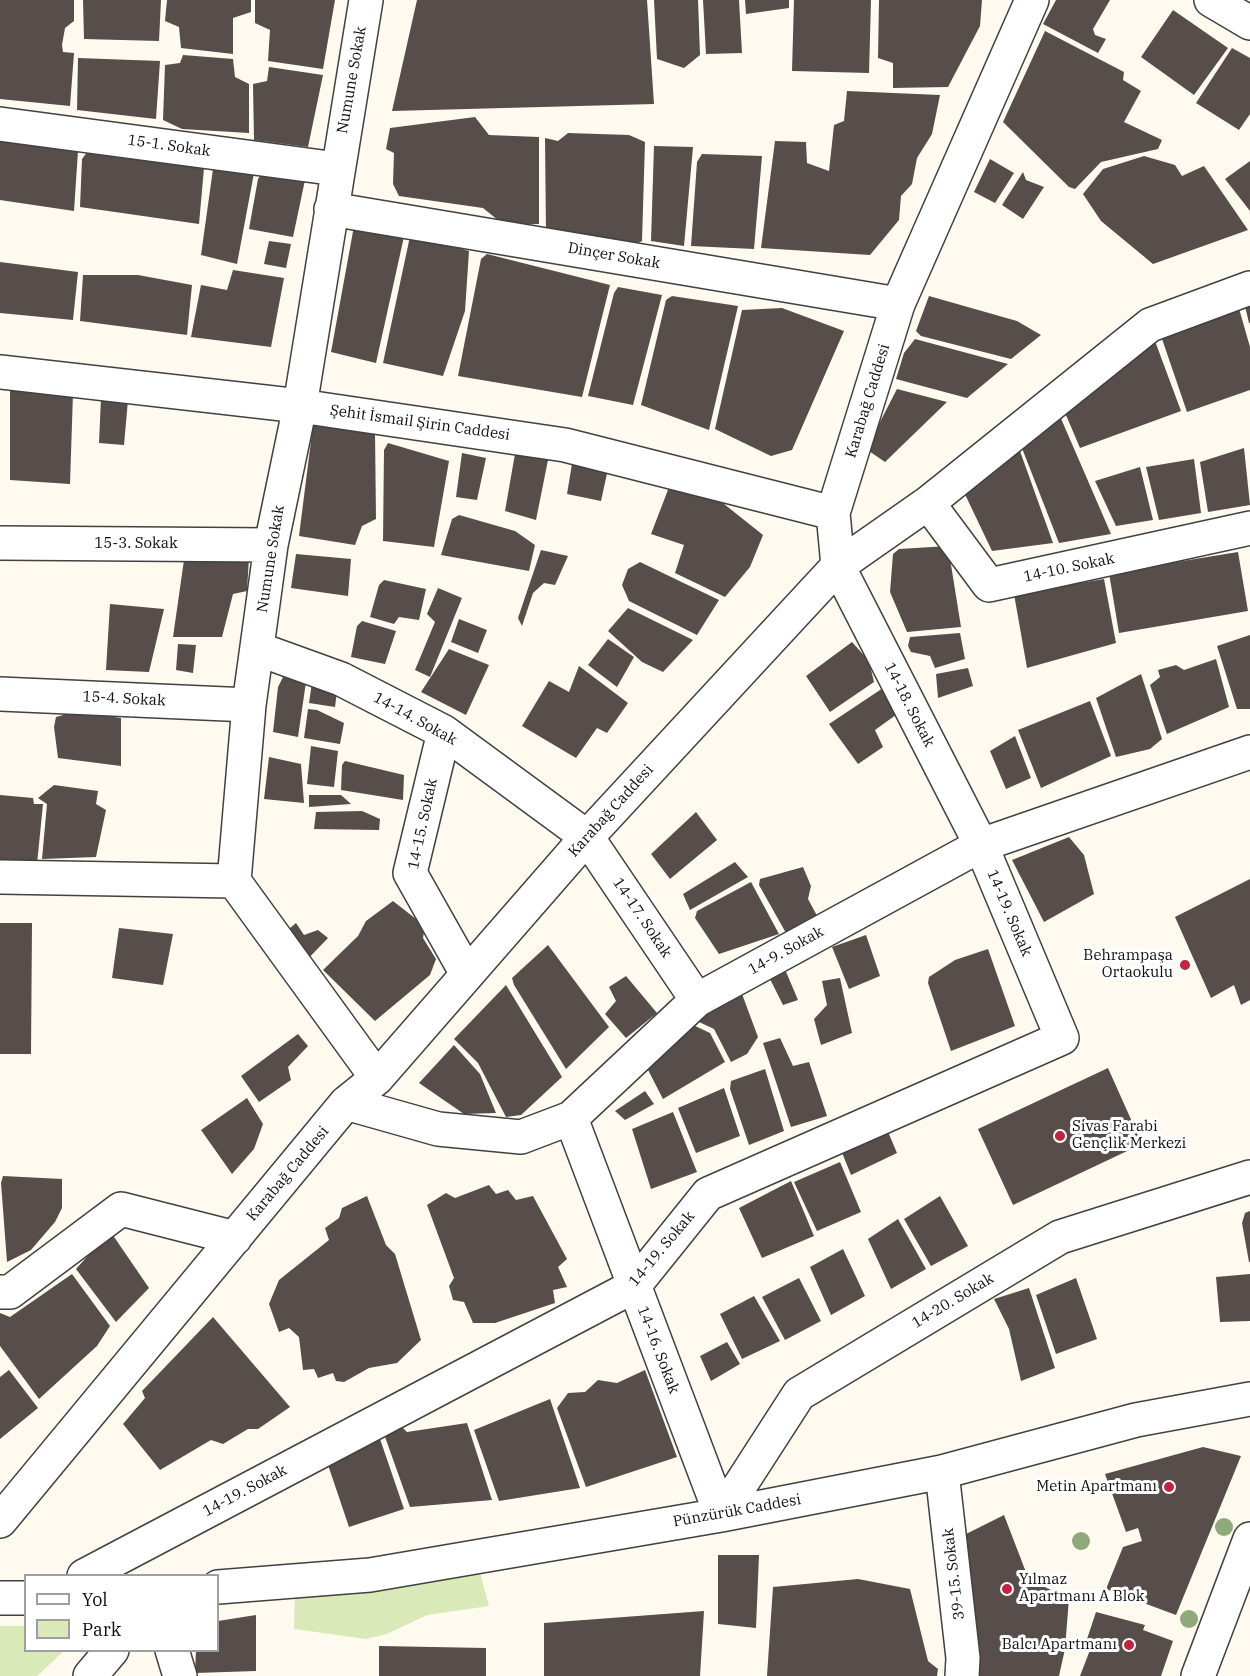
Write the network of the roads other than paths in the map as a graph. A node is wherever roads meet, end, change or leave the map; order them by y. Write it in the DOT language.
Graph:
graph roads {
  1 [pos="366,0"];
  2 [pos="1032,0"];
  3 [pos="1212,0"];
  4 [pos="1250,22"];
  5 [pos="0,124"];
  6 [pos="337,169"];
  7 [pos="331,209"];
  8 [pos="1250,288"];
  9 [pos="898,304"];
  10 [pos="0,372"];
  11 [pos="300,406"];
  12 [pos="928,503"];
  13 [pos="833,513"];
  14 [pos="1250,528"];
  15 [pos="0,543"];
  16 [pos="271,545"];
  17 [pos="838,566"];
  18 [pos="258,650"];
  19 [pos="0,694"];
  20 [pos="249,705"];
  21 [pos="444,732"];
  22 [pos="1250,752"];
  23 [pos="587,837"];
  24 [pos="981,845"];
  25 [pos="0,877"];
  26 [pos="234,881"];
  27 [pos="467,974"];
  28 [pos="697,1000"];
  29 [pos="376,1078"];
  30 [pos="346,1103"];
  31 [pos="571,1118"];
  32 [pos="1250,1177"];
  33 [pos="235,1238"];
  34 [pos="634,1286"];
  35 [pos="0,1292"];
  36 [pos="1250,1399"];
  37 [pos="942,1472"];
  38 [pos="721,1515"];
  39 [pos="0,1519"];
  40 [pos="1249,1546"];
  41 [pos="86,1574"];
  42 [pos="219,1587"];
  43 [pos="0,1598"];
  44 [pos="24,1598"];
  45 [pos="110,1652"];
  46 [pos="173,1652"];
  47 [pos="90,1676"];
  48 [pos="180,1676"];
  49 [pos="962,1676"];
  50 [pos="1198,1676"];
  1 -- 6 [label="street, Numune Sokak"];
  2 -- 9 [label="street, Karabağ Caddesi"];
  3 -- 4 [label="street"];
  5 -- 6 [label="street, 15-1. Sokak"];
  6 -- 7 [label="street, Numune Sokak"];
  7 -- 9 [label="street, Dinçer Sokak"];
  7 -- 11 [label="street, Numune Sokak"];
  8 -- 12 [label="street"];
  9 -- 13 [label="street, Karabağ Caddesi"];
  10 -- 11 [label="street, Şehit İsmail Şirin Caddesi"];
  11 -- 13 [label="street, Şehit İsmail Şirin Caddesi"];
  11 -- 16 [label="street, Numune Sokak"];
  12 -- 14 [label="street, 14-10. Sokak"];
  12 -- 17 [label="street"];
  13 -- 17 [label="street, Karabağ Caddesi"];
  15 -- 16 [label="street, 15-3. Sokak"];
  16 -- 18 [label="street, Numune Sokak"];
  17 -- 23 [label="street, Karabağ Caddesi"];
  17 -- 24 [label="street, 14-18. Sokak"];
  18 -- 20 [label="street, Numune Sokak"];
  18 -- 21 [label="street, 14-14. Sokak"];
  19 -- 20 [label="street, 15-4. Sokak"];
  20 -- 26 [label="street, Numune Sokak"];
  21 -- 23 [label="street, 14-14. Sokak"];
  21 -- 27 [label="street, 14-15. Sokak"];
  22 -- 24 [label="street, 14-9. Sokak"];
  23 -- 27 [label="street, Karabağ Caddesi"];
  23 -- 28 [label="street, 14-17. Sokak"];
  24 -- 28 [label="street, 14-9. Sokak"];
  24 -- 34 [label="street, 14-19. Sokak"];
  25 -- 26 [label="street"];
  26 -- 29 [label="street"];
  27 -- 29 [label="street, Karabağ Caddesi"];
  28 -- 31 [label="street, 14-9. Sokak"];
  29 -- 30 [label="street, Karabağ Caddesi"];
  30 -- 31 [label="street, 14-9. Sokak"];
  30 -- 33 [label="street, Karabağ Caddesi"];
  31 -- 34 [label="street, 14-16. Sokak"];
  32 -- 38 [label="street, 14-20. Sokak"];
  33 -- 35 [label="street"];
  33 -- 39 [label="street, Karabağ Caddesi"];
  34 -- 38 [label="street, 14-16. Sokak"];
  34 -- 41 [label="street, 14-19. Sokak"];
  36 -- 37 [label="street, Pünzürük Caddesi"];
  37 -- 38 [label="street, Pünzürük Caddesi"];
  37 -- 49 [label="street, 39-15. Sokak"];
  38 -- 42 [label="street, Pünzürük Caddesi"];
  40 -- 50 [label="street"];
  43 -- 44 [label="street"];
  45 -- 47 [label="street"];
  46 -- 48 [label="street"];
}
